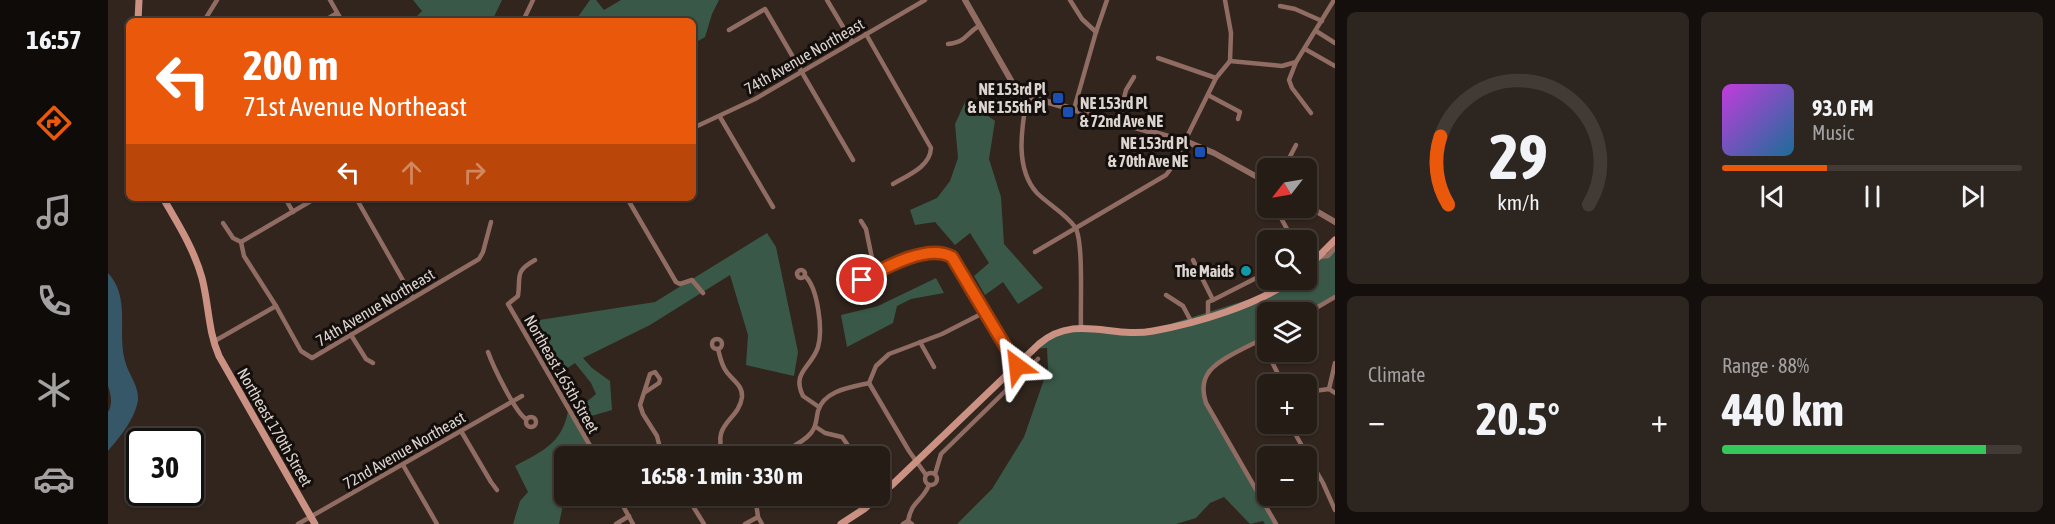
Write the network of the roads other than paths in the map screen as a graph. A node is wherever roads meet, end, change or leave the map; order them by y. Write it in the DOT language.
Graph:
graph roads {
  1 [pos="139,0"];
  2 [pos="217,0"];
  3 [pos="330,0"];
  4 [pos="533,0"];
  5 [pos="827,0"];
  6 [pos="925,0"];
  7 [pos="965,0"];
  8 [pos="1070,0"];
  9 [pos="1107,0"];
  10 [pos="1224,0"];
  11 [pos="1334,0"];
  12 [pos="1280,6"];
  13 [pos="337,13"];
  14 [pos="138,18"];
  15 [pos="206,18"];
  16 [pos="329,18"];
  17 [pos="340,18"];
  18 [pos="524,18"];
  19 [pos="1322,21"];
  20 [pos="980,26"];
  21 [pos="729,30"];
  22 [pos="1316,31"];
  23 [pos="1096,32"];
  24 [pos="866,34"];
  25 [pos="852,42"];
  26 [pos="948,44"];
  27 [pos="1335,44"];
  28 [pos="1305,49"];
  29 [pos="1158,58"];
  30 [pos="1230,61"];
  31 [pos="1296,62"];
  32 [pos="1335,66"];
  33 [pos="803,71"];
  34 [pos="1134,77"];
  35 [pos="1216,78"];
  36 [pos="1209,95"];
  37 [pos="1027,96"];
  38 [pos="1074,109"];
  39 [pos="1311,113"];
  40 [pos="720,117"];
  41 [pos="1238,119"];
  42 [pos="1118,122"];
  43 [pos="696,127"];
  44 [pos="1185,142"];
  45 [pos="1296,145"];
  46 [pos="1289,158"];
  47 [pos="853,160"];
  48 [pos="1257,177"];
  49 [pos="893,184"];
  50 [pos="165,201"];
  51 [pos="287,201"];
  52 [pos="311,201"];
  53 [pos="358,201"];
  54 [pos="629,201"];
  55 [pos="773,207"];
  56 [pos="293,212"];
  57 [pos="1317,212"];
  58 [pos="861,221"];
  59 [pos="490,222"];
  60 [pos="1335,222"];
  61 [pos="223,223"];
  62 [pos="1075,228"];
  63 [pos="1335,240"];
  64 [pos="241,242"];
  65 [pos="1335,248"];
  66 [pos="1035,252"];
  67 [pos="1319,257"];
  68 [pos="535,260"];
  69 [pos="1193,260"];
  70 [pos="875,273"];
  71 [pos="805,276"];
  72 [pos="1257,278"];
  73 [pos="849,287"];
  74 [pos="1275,290"];
  75 [pos="703,293"];
  76 [pos="1166,296"];
  77 [pos="1335,297"];
  78 [pos="413,298"];
  79 [pos="1213,300"];
  80 [pos="276,306"];
  81 [pos="1317,308"];
  82 [pos="986,312"];
  83 [pos="1208,316"];
  84 [pos="1191,321"];
  85 [pos="1081,327"];
  86 [pos="351,335"];
  87 [pos="213,342"];
  88 [pos="920,342"];
  89 [pos="1257,342"];
  90 [pos="718,349"];
  91 [pos="488,352"];
  92 [pos="1038,359"];
  93 [pos="373,363"];
  94 [pos="1335,363"];
  95 [pos="1017,366"];
  96 [pos="934,367"];
  97 [pos="869,382"];
  98 [pos="1329,389"];
  99 [pos="1317,391"];
  100 [pos="644,393"];
  101 [pos="1335,393"];
  102 [pos="522,396"];
  103 [pos="513,401"];
  104 [pos="819,407"];
  105 [pos="526,419"];
  106 [pos="816,427"];
  107 [pos="461,431"];
  108 [pos="1295,434"];
  109 [pos="590,446"];
  110 [pos="660,446"];
  111 [pos="721,446"];
  112 [pos="794,446"];
  113 [pos="848,446"];
  114 [pos="916,462"];
  115 [pos="403,465"];
  116 [pos="935,474"];
  117 [pos="926,475"];
  118 [pos="929,485"];
  119 [pos="497,490"];
  120 [pos="623,506"];
  121 [pos="693,506"];
  122 [pos="757,506"];
  123 [pos="1335,510"];
  124 [pos="629,516"];
  125 [pos="311,517"];
  126 [pos="758,517"];
  127 [pos="908,523"];
  128 [pos="298,524"];
  129 [pos="315,524"];
  130 [pos="437,524"];
  131 [pos="616,524"];
  132 [pos="633,524"];
  133 [pos="704,524"];
  134 [pos="745,524"];
  135 [pos="762,524"];
  136 [pos="841,524"];
  137 [pos="1276,524"];
  1 -- 14 [label="main road"];
  2 -- 15 [label="street"];
  3 -- 13 [label="street"];
  4 -- 18 [label="street"];
  5 -- 25 [label="street"];
  6 -- 24 [label="street, 74th Avenue Northeast"];
  7 -- 20 [label="street"];
  8 -- 23 [label="street"];
  9 -- 23 [label="street"];
  10 -- 30 [label="street"];
  11 -- 19 [label="street"];
  12 -- 19 [label="street"];
  13 -- 16 [label="street"];
  13 -- 17 [label="street"];
  19 -- 22 [label="street"];
  20 -- 26 [label="street"];
  20 -- 37 [label="street"];
  21 -- 33 [label="street"];
  22 -- 27 [label="street"];
  22 -- 28 [label="street"];
  23 -- 38 [label="street"];
  24 -- 25 [label="street, 74th Avenue Northeast"];
  24 -- 49 [label="street"];
  25 -- 33 [label="street, 74th Avenue Northeast"];
  28 -- 31 [label="street"];
  28 -- 32 [label="street"];
  29 -- 35 [label="street"];
  30 -- 31 [label="street"];
  30 -- 35 [label="street"];
  31 -- 39 [label="street"];
  33 -- 40 [label="street, 74th Avenue Northeast"];
  33 -- 47 [label="street"];
  34 -- 42 [label="street"];
  35 -- 36 [label="street"];
  36 -- 41 [label="street"];
  36 -- 44 [label="street"];
  37 -- 38 [label="street"];
  37 -- 62 [label="street"];
  38 -- 42 [label="street"];
  40 -- 43 [label="street, 74th Avenue Northeast"];
  40 -- 55 [label="street"];
  42 -- 44 [label="street"];
  44 -- 48 [label="street"];
  44 -- 62 [label="street"];
  45 -- 46 [label="street"];
  50 -- 87 [label="main road, Northeast 170th Street"];
  51 -- 56 [label="street"];
  52 -- 56 [label="street"];
  53 -- 78 [label="street"];
  54 -- 75 [label="street"];
  56 -- 64 [label="street"];
  57 -- 60 [label="street"];
  58 -- 70 [label="street"];
  59 -- 78 [label="street, 74th Avenue Northeast"];
  61 -- 64 [label="street"];
  62 -- 66 [label="street"];
  62 -- 85 [label="street"];
  63 -- 67 [label="main road"];
  64 -- 80 [label="street"];
  65 -- 67 [label="street"];
  68 -- 109 [label="street, Northeast 165th Street"];
  69 -- 79 [label="street"];
  70 -- 73 [label="street"];
  70 -- 82 [label="street"];
  71 -- 104 [label="street"];
  72 -- 79 [label="street"];
  74 -- 83 [label="main road"];
  76 -- 84 [label="street"];
  77 -- 81 [label="street"];
  78 -- 86 [label="street, 74th Avenue Northeast"];
  79 -- 83 [label="street"];
  80 -- 86 [label="street, 74th Avenue Northeast"];
  80 -- 87 [label="street"];
  82 -- 88 [label="street"];
  82 -- 95 [label="street"];
  83 -- 84 [label="main road"];
  84 -- 85 [label="main road"];
  85 -- 95 [label="main road"];
  86 -- 93 [label="street"];
  87 -- 125 [label="main road, Northeast 170th Street"];
  88 -- 96 [label="street"];
  88 -- 97 [label="street"];
  89 -- 137 [label="street"];
  90 -- 111 [label="street"];
  91 -- 103 [label="street"];
  92 -- 116 [label="street"];
  94 -- 98 [label="street"];
  95 -- 114 [label="main road"];
  97 -- 104 [label="street"];
  97 -- 114 [label="street"];
  98 -- 99 [label="street"];
  98 -- 101 [label="street"];
  100 -- 100 [label="street"];
  100 -- 110 [label="street"];
  102 -- 103 [label="street, 72nd Avenue Northeast"];
  103 -- 105 [label="street"];
  103 -- 107 [label="street, 72nd Avenue Northeast"];
  104 -- 106 [label="street"];
  106 -- 112 [label="street"];
  106 -- 113 [label="street"];
  107 -- 115 [label="street, 72nd Avenue Northeast"];
  107 -- 119 [label="street"];
  108 -- 123 [label="street"];
  114 -- 117 [label="street"];
  114 -- 136 [label="main road"];
  115 -- 125 [label="street, 72nd Avenue Northeast"];
  115 -- 130 [label="street"];
  116 -- 117 [label="street"];
  116 -- 118 [label="street"];
  117 -- 118 [label="street"];
  118 -- 127 [label="street"];
  120 -- 124 [label="street"];
  121 -- 133 [label="street"];
  122 -- 126 [label="street"];
  124 -- 131 [label="street"];
  124 -- 132 [label="street"];
  125 -- 128 [label="street, 72nd Avenue Northeast"];
  125 -- 129 [label="main road, Northeast 170th Street"];
  126 -- 134 [label="street"];
  126 -- 135 [label="street"];
}
